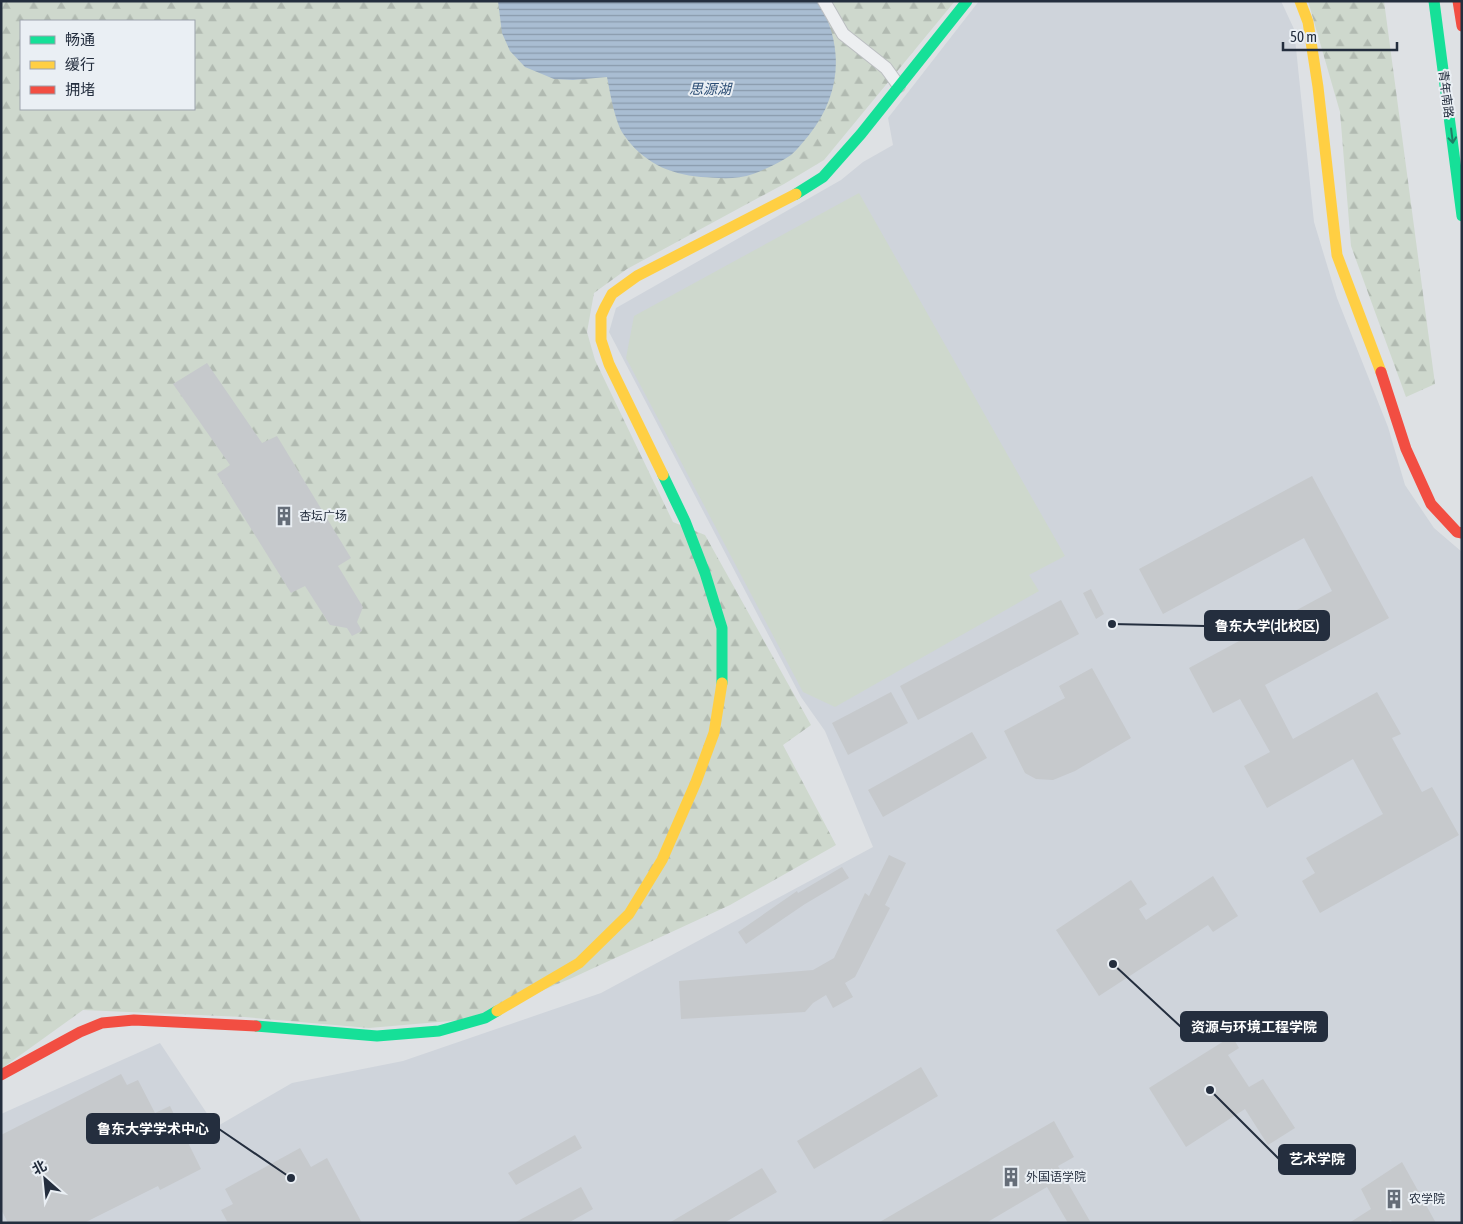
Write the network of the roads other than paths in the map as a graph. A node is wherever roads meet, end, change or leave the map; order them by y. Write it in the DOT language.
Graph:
graph roads {
  1 [pos="824,1"];
  2 [pos="967,1"];
  3 [pos="1300,1"];
  4 [pos="1434,1"];
  5 [pos="1458,1"];
  6 [pos="1462,26"];
  7 [pos="899,86"];
  8 [pos="1462,216"];
  9 [pos="1462,533"];
  10 [pos="1,1075"];
  1 -- 7 [label="street"];
  2 -- 7 [label="street"];
  3 -- 9 [label="street"];
  4 -- 8 [label="street, 青年南路, one-way"];
  5 -- 6 [label="street"];
  7 -- 10 [label="street"];
}
